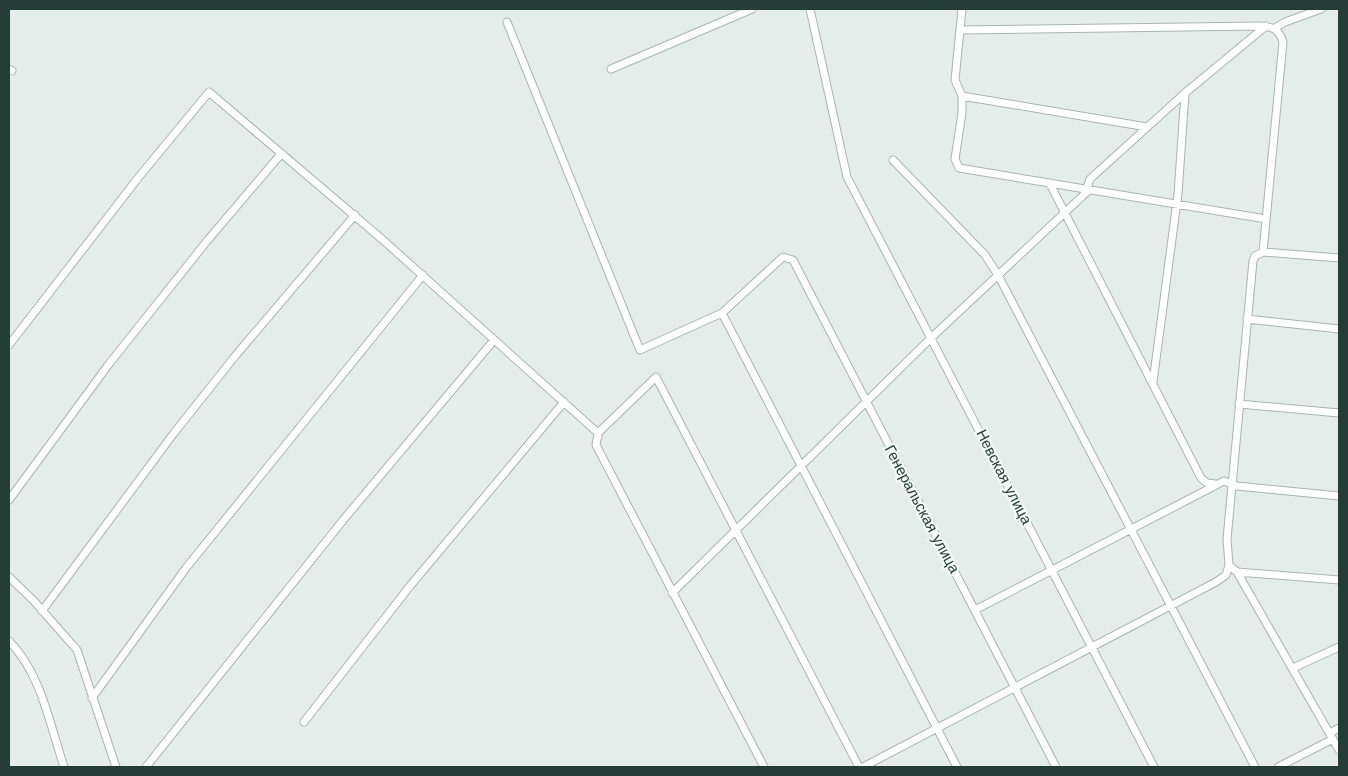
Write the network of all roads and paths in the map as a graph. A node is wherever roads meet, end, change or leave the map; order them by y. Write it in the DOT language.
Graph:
graph roads {
  1 [pos="752,9"];
  2 [pos="810,9"];
  3 [pos="962,9"];
  4 [pos="1321,9"];
  5 [pos="507,22"];
  6 [pos="1266,26"];
  7 [pos="1275,28"];
  8 [pos="960,30"];
  9 [pos="611,69"];
  10 [pos="1185,93"];
  11 [pos="962,96"];
  12 [pos="1148,126"];
  13 [pos="280,154"];
  14 [pos="893,160"];
  15 [pos="1050,184"];
  16 [pos="1089,190"];
  17 [pos="1175,204"];
  18 [pos="1064,211"];
  19 [pos="355,215"];
  20 [pos="1266,219"];
  21 [pos="1263,252"];
  22 [pos="1339,258"];
  23 [pos="423,275"];
  24 [pos="998,275"];
  25 [pos="722,313"];
  26 [pos="1247,319"];
  27 [pos="1339,329"];
  28 [pos="932,337"];
  29 [pos="494,340"];
  30 [pos="9,345"];
  31 [pos="1153,382"];
  32 [pos="564,402"];
  33 [pos="867,403"];
  34 [pos="1239,404"];
  35 [pos="1339,413"];
  36 [pos="598,433"];
  37 [pos="801,467"];
  38 [pos="1231,482"];
  39 [pos="1217,484"];
  40 [pos="1339,496"];
  41 [pos="9,500"];
  42 [pos="1130,528"];
  43 [pos="736,530"];
  44 [pos="1229,565"];
  45 [pos="1051,568"];
  46 [pos="1237,572"];
  47 [pos="9,577"];
  48 [pos="1339,580"];
  49 [pos="672,593"];
  50 [pos="1171,606"];
  51 [pos="974,610"];
  52 [pos="42,611"];
  53 [pos="9,641"];
  54 [pos="1339,647"];
  55 [pos="1092,648"];
  56 [pos="1293,668"];
  57 [pos="1014,687"];
  58 [pos="92,698"];
  59 [pos="304,722"];
  60 [pos="937,728"];
  61 [pos="1339,728"];
  62 [pos="1332,736"];
  63 [pos="1339,750"];
  64 [pos="64,767"];
  65 [pos="116,767"];
  66 [pos="146,767"];
  67 [pos="764,767"];
  68 [pos="858,767"];
  69 [pos="863,767"];
  70 [pos="957,767"];
  71 [pos="1056,767"];
  72 [pos="1154,767"];
  73 [pos="1255,767"];
  74 [pos="1278,767"];
  1 -- 9 [label="street"];
  2 -- 28 [label="street, Невская улица"];
  3 -- 8 [label="street"];
  4 -- 7 [label="street"];
  5 -- 25 [label="street"];
  6 -- 7 [label="street"];
  6 -- 8 [label="street"];
  6 -- 10 [label="street"];
  7 -- 20 [label="street"];
  8 -- 11 [label="street"];
  10 -- 12 [label="street"];
  10 -- 17 [label="street"];
  11 -- 12 [label="street"];
  11 -- 15 [label="street"];
  12 -- 16 [label="street"];
  13 -- 19 [label="street"];
  13 -- 30 [label="street"];
  13 -- 41 [label="street"];
  14 -- 24 [label="street"];
  15 -- 16 [label="street"];
  15 -- 18 [label="street"];
  16 -- 17 [label="street"];
  16 -- 18 [label="street"];
  17 -- 20 [label="street"];
  17 -- 31 [label="street"];
  18 -- 24 [label="street"];
  18 -- 31 [label="street"];
  19 -- 23 [label="street"];
  19 -- 52 [label="street"];
  20 -- 21 [label="street"];
  21 -- 22 [label="street"];
  21 -- 26 [label="street"];
  23 -- 29 [label="street"];
  23 -- 58 [label="street"];
  24 -- 28 [label="street"];
  24 -- 42 [label="street"];
  25 -- 33 [label="street, Генеральская улица"];
  25 -- 37 [label="street"];
  26 -- 27 [label="street"];
  26 -- 34 [label="street"];
  28 -- 33 [label="street"];
  28 -- 45 [label="street, Невская улица"];
  29 -- 32 [label="street"];
  29 -- 66 [label="street"];
  31 -- 39 [label="street"];
  32 -- 36 [label="street"];
  32 -- 59 [label="street"];
  33 -- 37 [label="street"];
  33 -- 51 [label="street, Генеральская улица"];
  34 -- 35 [label="street"];
  34 -- 38 [label="street"];
  36 -- 43 [label="street"];
  36 -- 49 [label="street"];
  37 -- 43 [label="street"];
  37 -- 60 [label="street"];
  38 -- 39 [label="street"];
  38 -- 40 [label="street"];
  38 -- 44 [label="street"];
  39 -- 42 [label="street"];
  42 -- 45 [label="street"];
  42 -- 50 [label="street"];
  43 -- 49 [label="street"];
  43 -- 68 [label="street"];
  44 -- 46 [label="street"];
  44 -- 50 [label="street"];
  45 -- 51 [label="street"];
  45 -- 55 [label="street, Невская улица"];
  46 -- 48 [label="street"];
  46 -- 56 [label="street"];
  47 -- 52 [label="street"];
  49 -- 67 [label="street"];
  50 -- 55 [label="street"];
  50 -- 73 [label="street"];
  51 -- 57 [label="street, Генеральская улица"];
  52 -- 58 [label="street"];
  53 -- 64 [label="street"];
  54 -- 56 [label="street"];
  55 -- 57 [label="street"];
  55 -- 72 [label="street, Невская улица"];
  56 -- 62 [label="street"];
  57 -- 60 [label="street"];
  57 -- 71 [label="street, Генеральская улица"];
  58 -- 65 [label="street"];
  60 -- 69 [label="street"];
  60 -- 70 [label="street"];
  61 -- 62 [label="street"];
  62 -- 63 [label="street"];
  62 -- 74 [label="street"];
}
